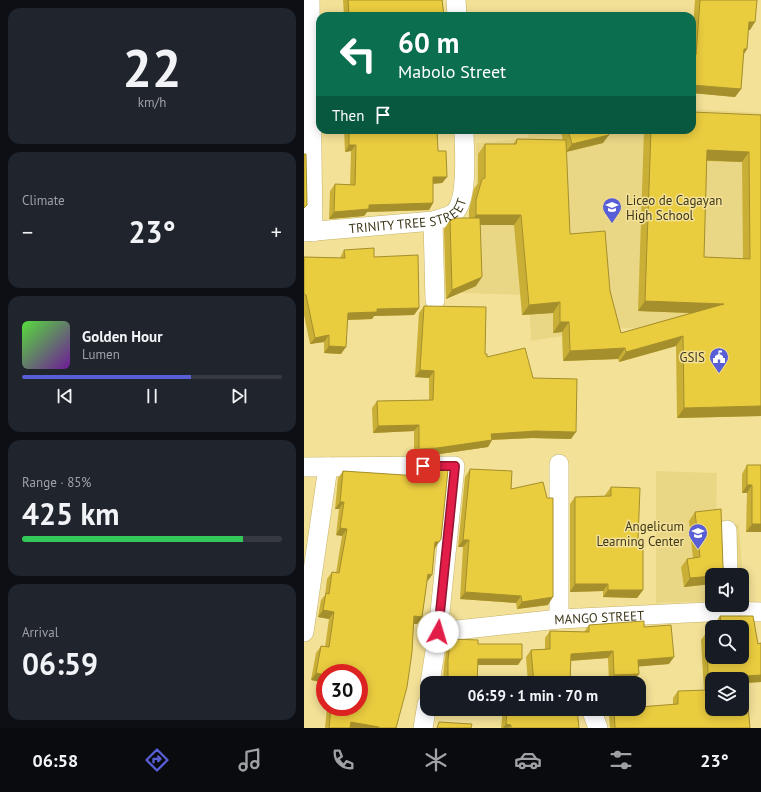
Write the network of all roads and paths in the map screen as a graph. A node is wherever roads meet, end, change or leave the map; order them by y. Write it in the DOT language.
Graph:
graph roads {
  1 [pos="310,0"];
  2 [pos="456,0"];
  3 [pos="457,12"];
  4 [pos="464,134"];
  5 [pos="433,221"];
  6 [pos="308,232"];
  7 [pos="435,300"];
  8 [pos="559,464"];
  9 [pos="304,467"];
  10 [pos="328,467"];
  11 [pos="727,530"];
  12 [pos="728,568"];
  13 [pos="705,610"];
  14 [pos="749,610"];
  15 [pos="761,612"];
  16 [pos="559,619"];
  17 [pos="304,632"];
  18 [pos="438,632"];
  19 [pos="431,676"];
  20 [pos="425,716"];
  21 [pos="594,716"];
  22 [pos="423,728"];
  23 [pos="598,728"];
  1 -- 6 [label="street"];
  2 -- 3 [label="street"];
  4 -- 5 [label="street, TRINITY TREE STREET"];
  5 -- 6 [label="street, TRINITY TREE STREET"];
  5 -- 7 [label="street"];
  8 -- 16 [label="street"];
  9 -- 10 [label="street"];
  10 -- 17 [label="street"];
  10 -- 18 [label="street"];
  11 -- 12 [label="street"];
  13 -- 16 [label="street, MANGO STREET"];
  14 -- 15 [label="street, MANGO STREET"];
  16 -- 18 [label="street, MANGO STREET"];
  18 -- 19 [label="street"];
  20 -- 22 [label="street"];
  21 -- 23 [label="street"];
}
